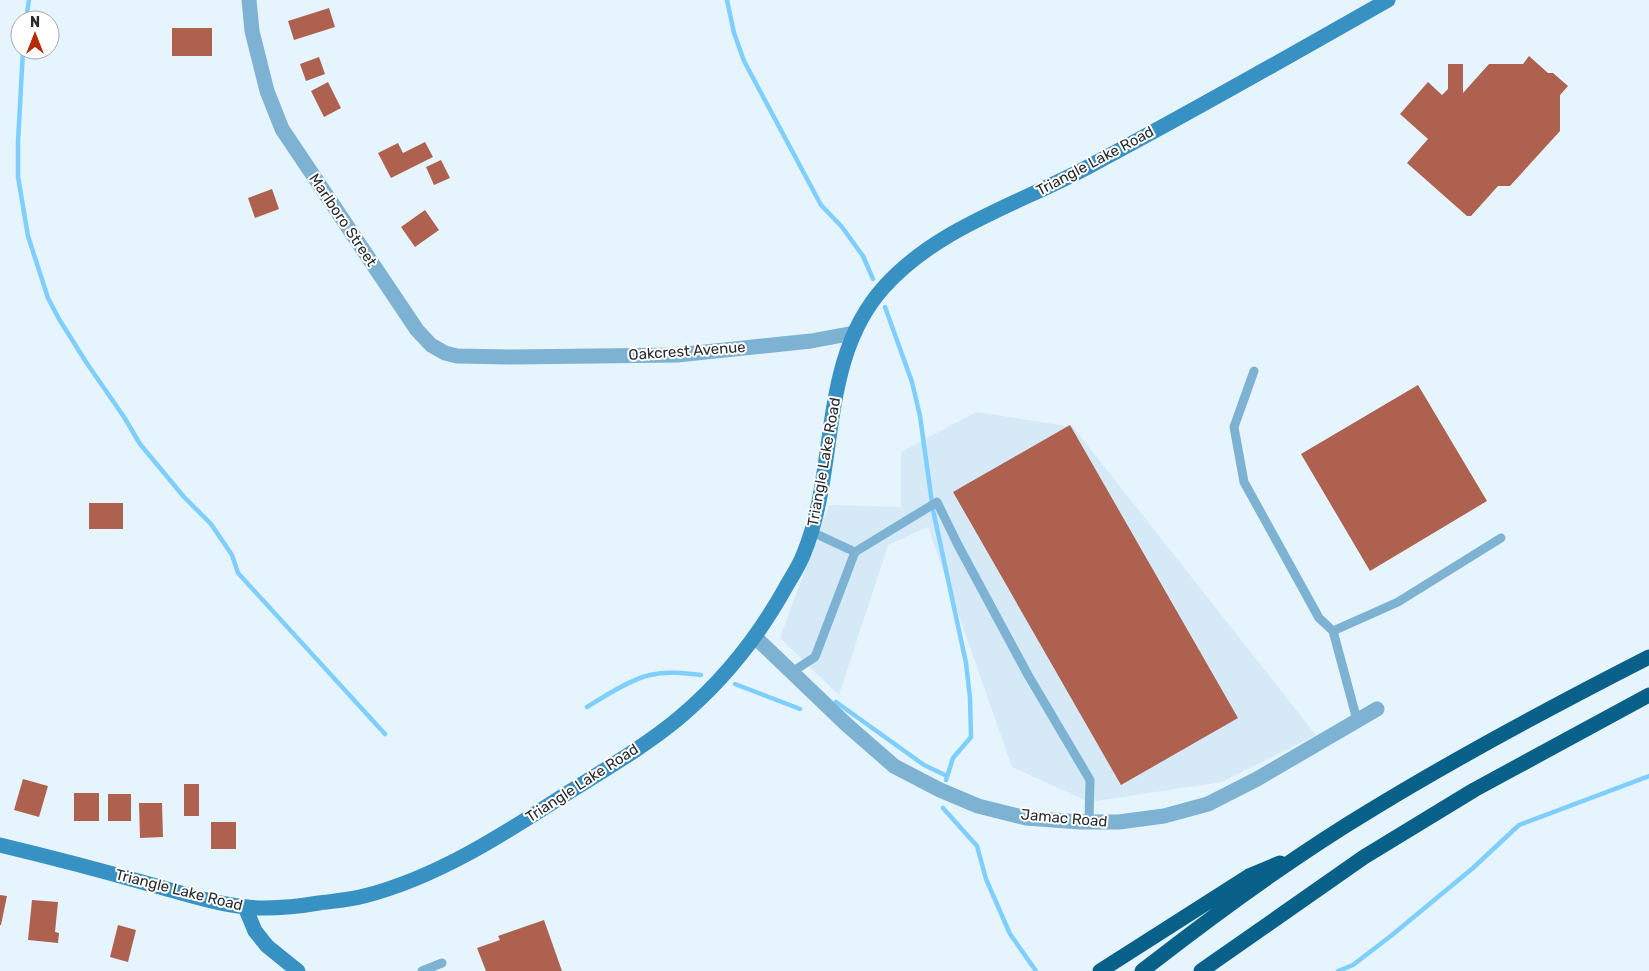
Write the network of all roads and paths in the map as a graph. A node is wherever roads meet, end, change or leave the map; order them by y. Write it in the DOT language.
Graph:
graph roads {
  1 [pos="249,0"];
  2 [pos="1388,0"];
  3 [pos="854,333"];
  4 [pos="519,357"];
  5 [pos="1254,371"];
  6 [pos="812,532"];
  7 [pos="1501,538"];
  8 [pos="855,552"];
  9 [pos="1332,631"];
  10 [pos="755,637"];
  11 [pos="1649,657"];
  12 [pos="792,672"];
  13 [pos="1649,695"];
  14 [pos="1377,708"];
  15 [pos="1358,720"];
  16 [pos="1089,822"];
  17 [pos="0,845"];
  18 [pos="1307,852"];
  19 [pos="245,907"];
  20 [pos="1270,922"];
  21 [pos="442,963"];
  22 [pos="298,971"];
  23 [pos="422,971"];
  24 [pos="1100,971"];
  25 [pos="1142,971"];
  26 [pos="1201,971"];
  27 [pos="1218,971"];
  1 -- 4 [label="street, Marlboro Street"];
  2 -- 3 [label="street, Triangle Lake Road"];
  3 -- 4 [label="street, Oakcrest Avenue"];
  3 -- 6 [label="street, Triangle Lake Road"];
  5 -- 9 [label="lane"];
  6 -- 8 [label="lane"];
  6 -- 10 [label="street, Triangle Lake Road"];
  7 -- 9 [label="lane"];
  8 -- 12 [label="lane"];
  8 -- 16 [label="lane"];
  9 -- 15 [label="lane"];
  10 -- 12 [label="street, Jamac Road"];
  10 -- 19 [label="street, Triangle Lake Road"];
  11 -- 18 [label="highway"];
  12 -- 16 [label="street, Jamac Road"];
  13 -- 20 [label="highway"];
  14 -- 15 [label="street, Jamac Road"];
  15 -- 16 [label="street, Jamac Road"];
  17 -- 19 [label="street, Triangle Lake Road"];
  18 -- 24 [label="highway"];
  18 -- 25 [label="highway"];
  19 -- 22 [label="street"];
  20 -- 26 [label="highway"];
  20 -- 27 [label="highway"];
  21 -- 23 [label="lane"];
}
